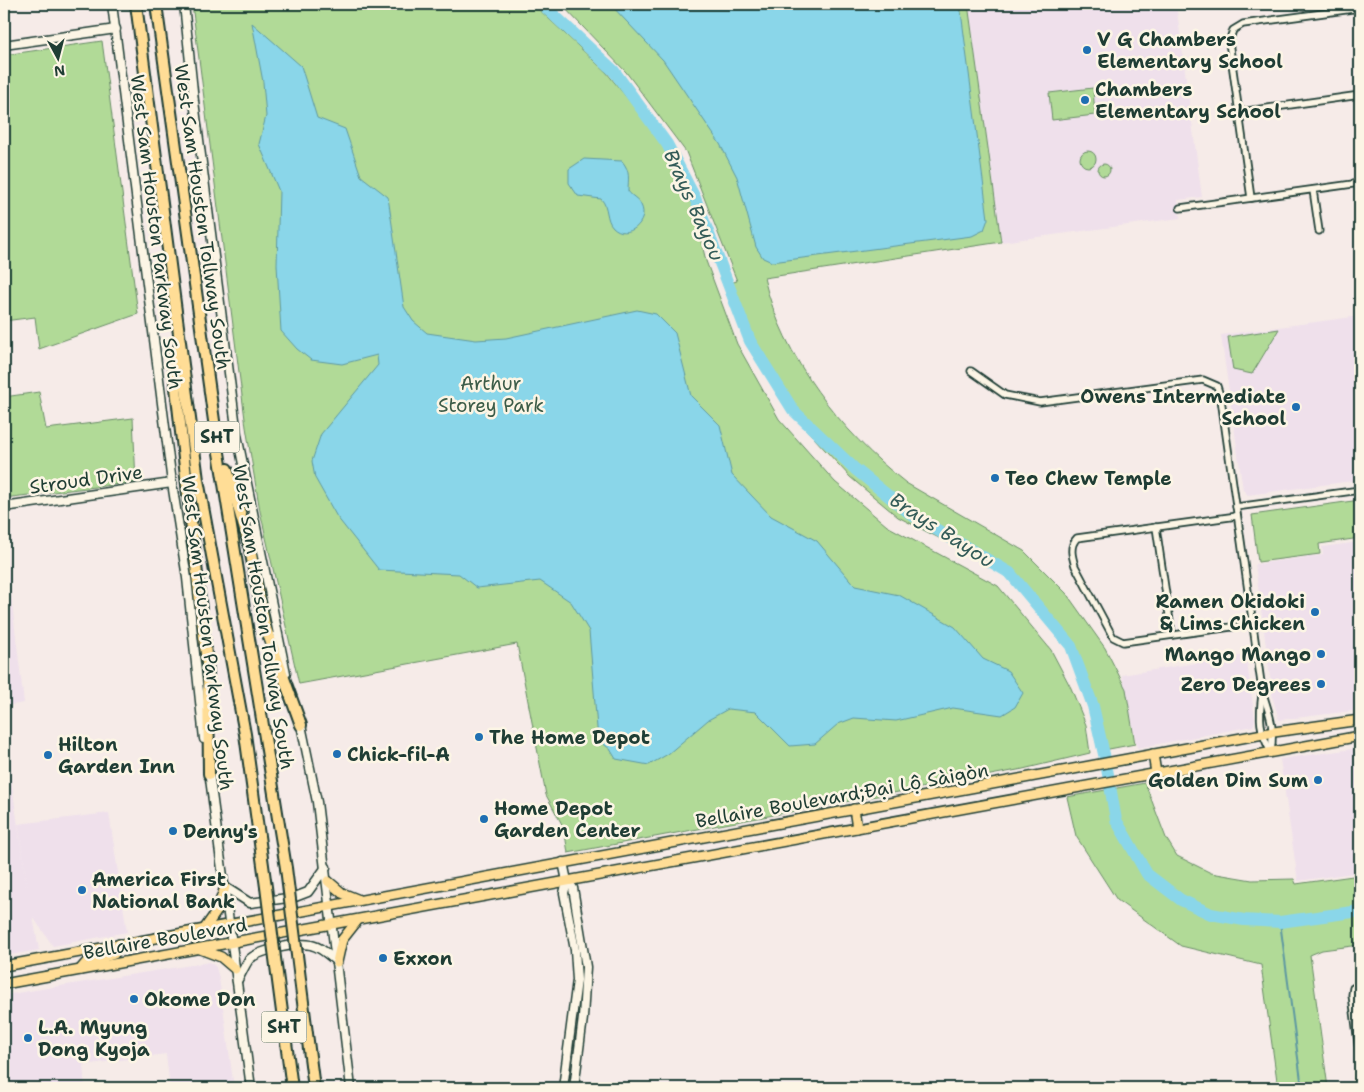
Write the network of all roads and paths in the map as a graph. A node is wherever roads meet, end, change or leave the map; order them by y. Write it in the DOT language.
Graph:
graph roads {
  1 [pos="112,4"];
  2 [pos="136,4"];
  3 [pos="156,4"];
  4 [pos="184,4"];
  5 [pos="1360,8"];
  6 [pos="116,29"];
  7 [pos="4,45"];
  8 [pos="1360,95"];
  9 [pos="1240,112"];
  10 [pos="1360,183"];
  11 [pos="1313,190"];
  12 [pos="1251,198"];
  13 [pos="1180,208"];
  14 [pos="1319,231"];
  15 [pos="180,344"];
  16 [pos="971,371"];
  17 [pos="215,428"];
  18 [pos="172,483"];
  19 [pos="1360,490"];
  20 [pos="4,507"];
  21 [pos="1236,507"];
  22 [pos="1237,516"];
  23 [pos="1156,527"];
  24 [pos="1252,624"];
  25 [pos="1172,635"];
  26 [pos="1262,692"];
  27 [pos="1360,720"];
  28 [pos="301,725"];
  29 [pos="1274,732"];
  30 [pos="1262,735"];
  31 [pos="1360,736"];
  32 [pos="1271,752"];
  33 [pos="1153,754"];
  34 [pos="1156,773"];
  35 [pos="209,774"];
  36 [pos="854,809"];
  37 [pos="857,828"];
  38 [pos="563,862"];
  39 [pos="326,867"];
  40 [pos="328,881"];
  41 [pos="567,881"];
  42 [pos="225,887"];
  43 [pos="360,900"];
  44 [pos="330,905"];
  45 [pos="357,920"];
  46 [pos="229,924"];
  47 [pos="333,925"];
  48 [pos="205,928"];
  49 [pos="232,943"];
  50 [pos="119,944"];
  51 [pos="200,948"];
  52 [pos="337,962"];
  53 [pos="5,966"];
  54 [pos="236,969"];
  55 [pos="80,970"];
  56 [pos="237,982"];
  57 [pos="4,984"];
  58 [pos="1360,984"];
  59 [pos="575,1000"];
  60 [pos="585,1000"];
  61 [pos="1360,1058"];
  62 [pos="251,1088"];
  63 [pos="292,1088"];
  64 [pos="314,1088"];
  65 [pos="351,1088"];
  66 [pos="563,1088"];
  67 [pos="574,1088"];
  1 -- 6 [label="main road, West Sam Houston Parkway South"];
  2 -- 15 [label="highway, West Sam Houston Tollway South / SHT"];
  3 -- 17 [label="highway, West Sam Houston Tollway South / SHT"];
  4 -- 28 [label="main road"];
  5 -- 9 [label="street"];
  6 -- 7 [label="main road"];
  6 -- 18 [label="main road, West Sam Houston Parkway South"];
  8 -- 9 [label="street"];
  9 -- 12 [label="street"];
  10 -- 11 [label="street"];
  11 -- 12 [label="street"];
  11 -- 14 [label="street"];
  12 -- 13 [label="street"];
  15 -- 35 [label="highway"];
  15 -- 63 [label="highway, West Sam Houston Tollway South / SHT, bridge"];
  16 -- 21 [label="street"];
  17 -- 28 [label="highway"];
  17 -- 64 [label="highway, West Sam Houston Tollway South / SHT, bridge"];
  18 -- 20 [label="main road, Stroud Drive"];
  18 -- 35 [label="main road, West Sam Houston Parkway South"];
  19 -- 21 [label="street"];
  21 -- 22 [label="street"];
  22 -- 23 [label="street"];
  22 -- 24 [label="street"];
  23 -- 25 [label="street"];
  23 -- 25 [label="street"];
  24 -- 25 [label="street"];
  24 -- 26 [label="street"];
  26 -- 29 [label="street"];
  26 -- 30 [label="street"];
  27 -- 29 [label="main road, Bellaire Boulevard;Đại Lộ Sàigòn"];
  28 -- 39 [label="main road"];
  29 -- 30 [label="main road, Bellaire Boulevard;Đại Lộ Sàigòn"];
  29 -- 32 [label="street"];
  30 -- 32 [label="street"];
  30 -- 33 [label="main road, Bellaire Boulevard;Đại Lộ Sàigòn"];
  31 -- 32 [label="main road, Bellaire Boulevard;Đại Lộ Sàigòn"];
  32 -- 34 [label="main road, Bellaire Boulevard;Đại Lộ Sàigòn"];
  33 -- 34 [label="main road"];
  33 -- 36 [label="main road, Bellaire Boulevard;Đại Lộ Sàigòn"];
  34 -- 37 [label="main road, Bellaire Boulevard;Đại Lộ Sàigòn"];
  35 -- 42 [label="main road, West Sam Houston Parkway South"];
  36 -- 37 [label="main road"];
  36 -- 38 [label="main road, Bellaire Boulevard;Đại Lộ Sàigòn"];
  37 -- 41 [label="main road, Bellaire Boulevard;Đại Lộ Sàigòn"];
  38 -- 41 [label="main road"];
  38 -- 43 [label="main road, Bellaire Boulevard;Đại Lộ Sàigòn"];
  39 -- 40 [label="main road"];
  39 -- 42 [label="main road"];
  40 -- 43 [label="main road"];
  40 -- 44 [label="main road"];
  41 -- 45 [label="main road, Bellaire Boulevard;Đại Lộ Sàigòn"];
  41 -- 59 [label="main road"];
  41 -- 60 [label="main road"];
  42 -- 46 [label="main road, West Sam Houston Parkway South"];
  42 -- 48 [label="main road"];
  43 -- 44 [label="main road, Bellaire Boulevard;Đại Lộ Sàigòn"];
  44 -- 46 [label="main road, Bellaire Boulevard"];
  44 -- 47 [label="main road"];
  45 -- 47 [label="main road, Bellaire Boulevard;Đại Lộ Sàigòn"];
  45 -- 52 [label="main road"];
  46 -- 48 [label="main road, Bellaire Boulevard"];
  46 -- 49 [label="main road, West Sam Houston Parkway South"];
  47 -- 49 [label="main road, Bellaire Boulevard"];
  47 -- 52 [label="main road"];
  48 -- 50 [label="main road, Bellaire Boulevard"];
  49 -- 51 [label="main road, Bellaire Boulevard"];
  49 -- 54 [label="main road, West Sam Houston Parkway South"];
  50 -- 53 [label="main road, Bellaire Boulevard"];
  50 -- 55 [label="main road"];
  51 -- 54 [label="main road"];
  51 -- 55 [label="main road, Bellaire Boulevard"];
  52 -- 56 [label="main road"];
  52 -- 65 [label="main road"];
  54 -- 56 [label="main road, West Sam Houston Parkway South"];
  55 -- 57 [label="main road, Bellaire Boulevard"];
  56 -- 62 [label="main road, West Sam Houston Parkway South"];
  58 -- 61 [label="street"];
  59 -- 60 [label="main road"];
  59 -- 66 [label="main road"];
  60 -- 67 [label="main road"];
}
